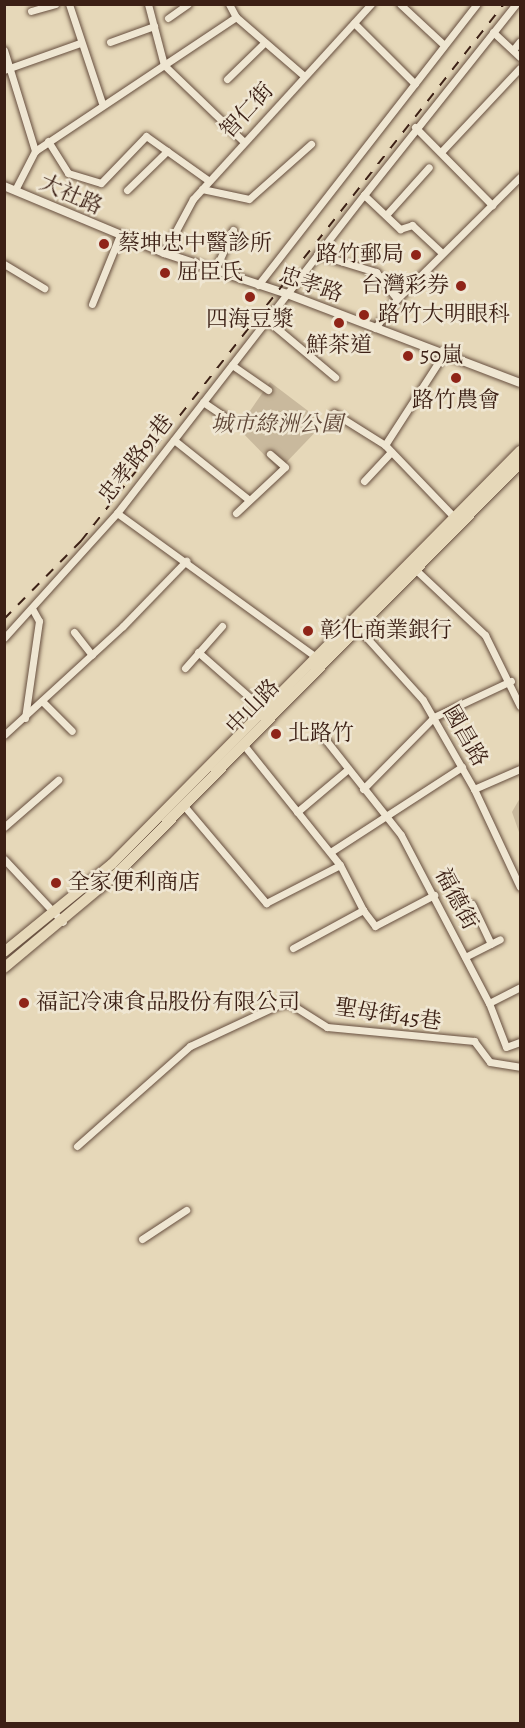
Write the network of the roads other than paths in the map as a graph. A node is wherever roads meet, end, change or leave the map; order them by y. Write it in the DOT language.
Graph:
graph roads {
  1 [pos="55,4"];
  2 [pos="69,4"];
  3 [pos="148,4"];
  4 [pos="188,4"];
  5 [pos="230,4"];
  6 [pos="371,4"];
  7 [pos="400,4"];
  8 [pos="516,4"];
  9 [pos="475,5"];
  10 [pos="31,11"];
  11 [pos="236,17"];
  12 [pos="168,18"];
  13 [pos="354,23"];
  14 [pos="154,26"];
  15 [pos="493,32"];
  16 [pos="520,41"];
  17 [pos="110,42"];
  18 [pos="80,43"];
  19 [pos="264,43"];
  20 [pos="444,45"];
  21 [pos="4,50"];
  22 [pos="513,50"];
  23 [pos="520,57"];
  24 [pos="164,65"];
  25 [pos="520,68"];
  26 [pos="7,69"];
  27 [pos="304,76"];
  28 [pos="227,79"];
  29 [pos="415,84"];
  30 [pos="102,103"];
  31 [pos="415,127"];
  32 [pos="48,141"];
  33 [pos="243,141"];
  34 [pos="311,144"];
  35 [pos="35,151"];
  36 [pos="167,151"];
  37 [pos="441,152"];
  38 [pos="429,167"];
  39 [pos="520,177"];
  40 [pos="208,181"];
  41 [pos="4,186"];
  42 [pos="202,189"];
  43 [pos="15,190"];
  44 [pos="127,190"];
  45 [pos="364,195"];
  46 [pos="492,205"];
  47 [pos="386,215"];
  48 [pos="233,230"];
  49 [pos="120,236"];
  50 [pos="164,252"];
  51 [pos="442,253"];
  52 [pos="316,254"];
  53 [pos="4,264"];
  54 [pos="215,270"];
  55 [pos="258,285"];
  56 [pos="44,288"];
  57 [pos="287,294"];
  58 [pos="397,299"];
  59 [pos="92,304"];
  60 [pos="267,320"];
  61 [pos="375,328"];
  62 [pos="443,355"];
  63 [pos="232,365"];
  64 [pos="335,377"];
  65 [pos="520,382"];
  66 [pos="268,390"];
  67 [pos="203,402"];
  68 [pos="333,413"];
  69 [pos="233,422"];
  70 [pos="174,440"];
  71 [pos="385,445"];
  72 [pos="520,451"];
  73 [pos="391,452"];
  74 [pos="270,453"];
  75 [pos="520,464"];
  76 [pos="364,481"];
  77 [pos="248,499"];
  78 [pos="117,513"];
  79 [pos="236,513"];
  80 [pos="453,516"];
  81 [pos="186,561"];
  82 [pos="416,570"];
  83 [pos="33,610"];
  84 [pos="355,625"];
  85 [pos="222,626"];
  86 [pos="74,632"];
  87 [pos="4,638"];
  88 [pos="198,652"];
  89 [pos="92,655"];
  90 [pos="316,657"];
  91 [pos="185,668"];
  92 [pos="511,681"];
  93 [pos="42,701"];
  94 [pos="520,706"];
  95 [pos="264,710"];
  96 [pos="434,717"];
  97 [pos="25,718"];
  98 [pos="72,731"];
  99 [pos="4,735"];
  100 [pos="325,740"];
  101 [pos="243,744"];
  102 [pos="462,767"];
  103 [pos="348,769"];
  104 [pos="520,769"];
  105 [pos="58,780"];
  106 [pos="363,789"];
  107 [pos="474,789"];
  108 [pos="185,807"];
  109 [pos="297,812"];
  110 [pos="388,814"];
  111 [pos="4,826"];
  112 [pos="332,851"];
  113 [pos="4,859"];
  114 [pos="340,865"];
  115 [pos="520,887"];
  116 [pos="434,895"];
  117 [pos="472,904"];
  118 [pos="363,910"];
  119 [pos="54,912"];
  120 [pos="63,922"];
  121 [pos="500,939"];
  122 [pos="491,944"];
  123 [pos="293,948"];
  124 [pos="4,952"];
  125 [pos="465,957"];
  126 [pos="4,968"];
  127 [pos="520,987"];
  128 [pos="489,1003"];
  129 [pos="520,1042"];
  130 [pos="520,1067"];
  131 [pos="77,1146"];
  132 [pos="186,1210"];
  133 [pos="141,1239"];
  1 -- 10 [label="street"];
  2 -- 18 [label="street"];
  3 -- 14 [label="street"];
  4 -- 12 [label="street"];
  5 -- 11 [label="street"];
  6 -- 13 [label="street, 智仁街"];
  7 -- 20 [label="street"];
  8 -- 15 [label="street, 忠孝路91巷"];
  9 -- 20 [label="street"];
  11 -- 19 [label="street"];
  11 -- 24 [label="street"];
  13 -- 27 [label="street, 智仁街"];
  13 -- 29 [label="street"];
  14 -- 17 [label="street"];
  14 -- 24 [label="street"];
  15 -- 22 [label="street"];
  15 -- 31 [label="street, 忠孝路91巷"];
  16 -- 22 [label="street"];
  18 -- 26 [label="street"];
  18 -- 30 [label="street"];
  19 -- 27 [label="street"];
  19 -- 28 [label="street"];
  20 -- 29 [label="street"];
  21 -- 26 [label="street"];
  22 -- 23 [label="street"];
  24 -- 30 [label="street"];
  24 -- 33 [label="street"];
  25 -- 37 [label="street"];
  26 -- 35 [label="street"];
  27 -- 33 [label="street, 智仁街"];
  29 -- 55 [label="street"];
  30 -- 32 [label="street"];
  31 -- 37 [label="street"];
  31 -- 45 [label="street, 忠孝路91巷"];
  32 -- 35 [label="street"];
  32 -- 36 [label="street"];
  33 -- 40 [label="street, 智仁街"];
  34 -- 42 [label="street"];
  35 -- 43 [label="street"];
  36 -- 40 [label="street"];
  36 -- 44 [label="street"];
  37 -- 46 [label="street"];
  38 -- 47 [label="street"];
  39 -- 46 [label="street"];
  40 -- 42 [label="street, 智仁街"];
  41 -- 43 [label="street, 大社路"];
  42 -- 50 [label="street, 智仁街"];
  43 -- 49 [label="street, 大社路"];
  45 -- 47 [label="street"];
  45 -- 52 [label="street, 忠孝路91巷"];
  46 -- 51 [label="street"];
  47 -- 51 [label="street"];
  48 -- 54 [label="street"];
  49 -- 50 [label="street, 大社路"];
  49 -- 59 [label="street"];
  50 -- 54 [label="street, 大社路"];
  51 -- 58 [label="street"];
  52 -- 57 [label="street, 忠孝路91巷"];
  52 -- 58 [label="street"];
  53 -- 56 [label="street"];
  54 -- 55 [label="street, 大社路"];
  55 -- 57 [label="street, 忠孝路"];
  57 -- 60 [label="street, 忠孝路91巷"];
  57 -- 61 [label="street, 忠孝路"];
  58 -- 61 [label="street"];
  60 -- 63 [label="street, 忠孝路91巷"];
  60 -- 64 [label="street"];
  61 -- 62 [label="street, 忠孝路"];
  62 -- 65 [label="street, 忠孝路"];
  62 -- 71 [label="street"];
  63 -- 66 [label="street"];
  63 -- 67 [label="street, 忠孝路91巷"];
  67 -- 69 [label="street"];
  67 -- 70 [label="street, 忠孝路91巷"];
  68 -- 71 [label="street"];
  70 -- 77 [label="street"];
  70 -- 78 [label="street, 忠孝路91巷"];
  71 -- 73 [label="street"];
  72 -- 80 [label="main road, 中山路"];
  73 -- 76 [label="street"];
  73 -- 80 [label="street"];
  74 -- 77 [label="street"];
  75 -- 82 [label="main road, 中山路"];
  77 -- 79 [label="street"];
  78 -- 81 [label="street"];
  78 -- 83 [label="street, 忠孝路91巷"];
  80 -- 84 [label="main road, 中山路"];
  81 -- 89 [label="street"];
  81 -- 90 [label="street"];
  82 -- 84 [label="main road, 中山路"];
  82 -- 92 [label="street"];
  83 -- 87 [label="street, 忠孝路91巷"];
  83 -- 97 [label="street"];
  84 -- 90 [label="main road, 中山路"];
  84 -- 96 [label="street, 國昌路"];
  84 -- 101 [label="main road, 中山路"];
  85 -- 88 [label="street"];
  86 -- 89 [label="street"];
  88 -- 91 [label="street"];
  88 -- 95 [label="street"];
  89 -- 93 [label="street"];
  90 -- 95 [label="main road, 中山路"];
  92 -- 94 [label="street"];
  92 -- 96 [label="street"];
  93 -- 97 [label="street"];
  93 -- 98 [label="street"];
  95 -- 119 [label="main road, 中山路"];
  96 -- 102 [label="street, 國昌路"];
  96 -- 106 [label="street"];
  97 -- 99 [label="street"];
  100 -- 103 [label="street, 福德街"];
  101 -- 108 [label="main road, 中山路"];
  101 -- 109 [label="street"];
  102 -- 107 [label="street, 國昌路"];
  102 -- 110 [label="street"];
  103 -- 106 [label="street, 福德街"];
  103 -- 109 [label="street"];
  104 -- 107 [label="street"];
  105 -- 111 [label="street"];
  106 -- 110 [label="street, 福德街"];
  107 -- 115 [label="street, 國昌路"];
  108 -- 114 [label="street"];
  108 -- 120 [label="main road, 中山路"];
  109 -- 112 [label="street"];
  110 -- 112 [label="street"];
  110 -- 116 [label="street, 福德街"];
  112 -- 114 [label="street"];
  113 -- 119 [label="street"];
  114 -- 118 [label="street"];
  116 -- 118 [label="street"];
  116 -- 125 [label="street, 福德街"];
  117 -- 122 [label="street"];
  118 -- 123 [label="street"];
  119 -- 120 [label="street"];
  119 -- 124 [label="main road, 中山路"];
  120 -- 126 [label="main road, 中山路"];
  121 -- 122 [label="street"];
  122 -- 125 [label="street"];
  125 -- 128 [label="street, 福德街"];
  127 -- 128 [label="street"];
  128 -- 129 [label="street, 福德街"];
  130 -- 131 [label="street, 聖母街45巷"];
  132 -- 133 [label="street"];
}
